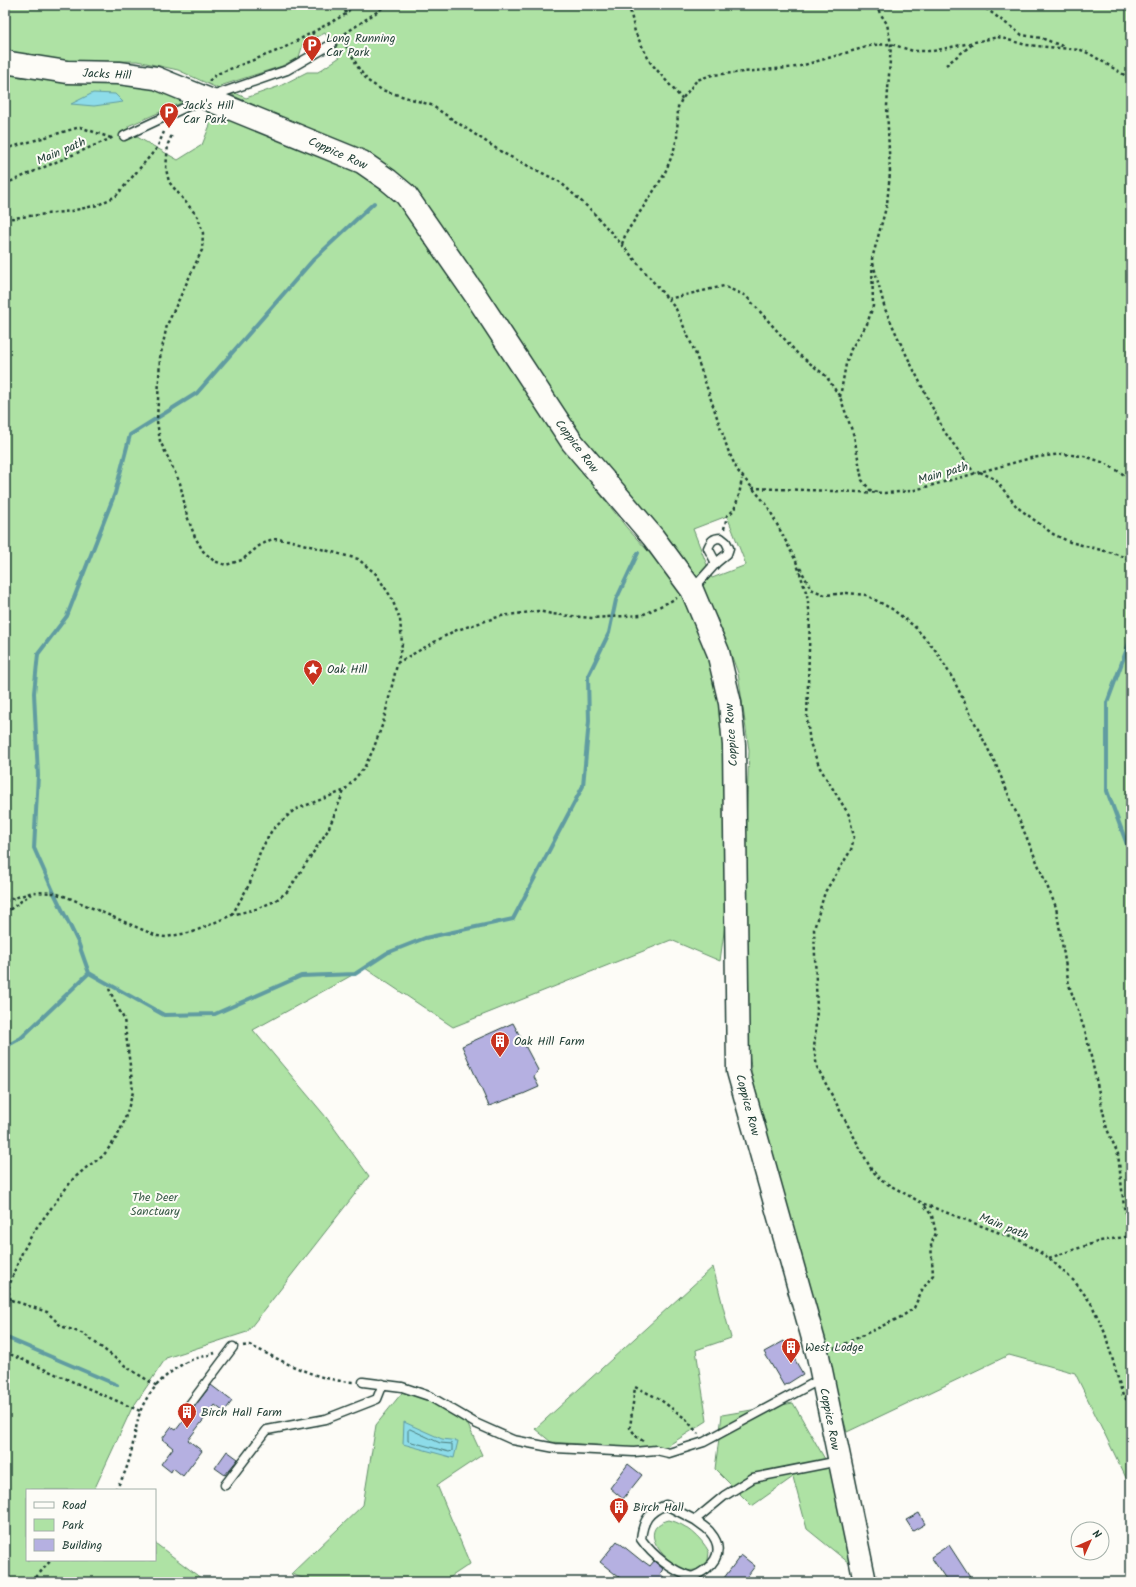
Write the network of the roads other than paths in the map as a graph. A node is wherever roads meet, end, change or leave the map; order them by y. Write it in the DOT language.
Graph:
graph roads {
  1 [pos="332,44"];
  2 [pos="5,61"];
  3 [pos="200,95"];
  4 [pos="124,136"];
  5 [pos="716,563"];
  6 [pos="692,590"];
  7 [pos="234,1347"];
  8 [pos="822,1378"];
  9 [pos="363,1382"];
  10 [pos="383,1384"];
  11 [pos="188,1407"];
  12 [pos="839,1461"];
  13 [pos="225,1485"];
  14 [pos="696,1520"];
  15 [pos="865,1582"];
  1 -- 3 [label="lane"];
  2 -- 3 [label="main road, Jacks Hill"];
  3 -- 4 [label="lane"];
  3 -- 6 [label="main road, Coppice Row"];
  5 -- 5 [label="lane"];
  5 -- 6 [label="lane"];
  6 -- 8 [label="main road, Coppice Row"];
  7 -- 11 [label="lane"];
  8 -- 10 [label="lane"];
  8 -- 12 [label="main road, Coppice Row"];
  9 -- 10 [label="lane"];
  10 -- 13 [label="lane"];
  12 -- 14 [label="lane"];
  12 -- 15 [label="main road, Coppice Row"];
  14 -- 14 [label="lane"];
}
